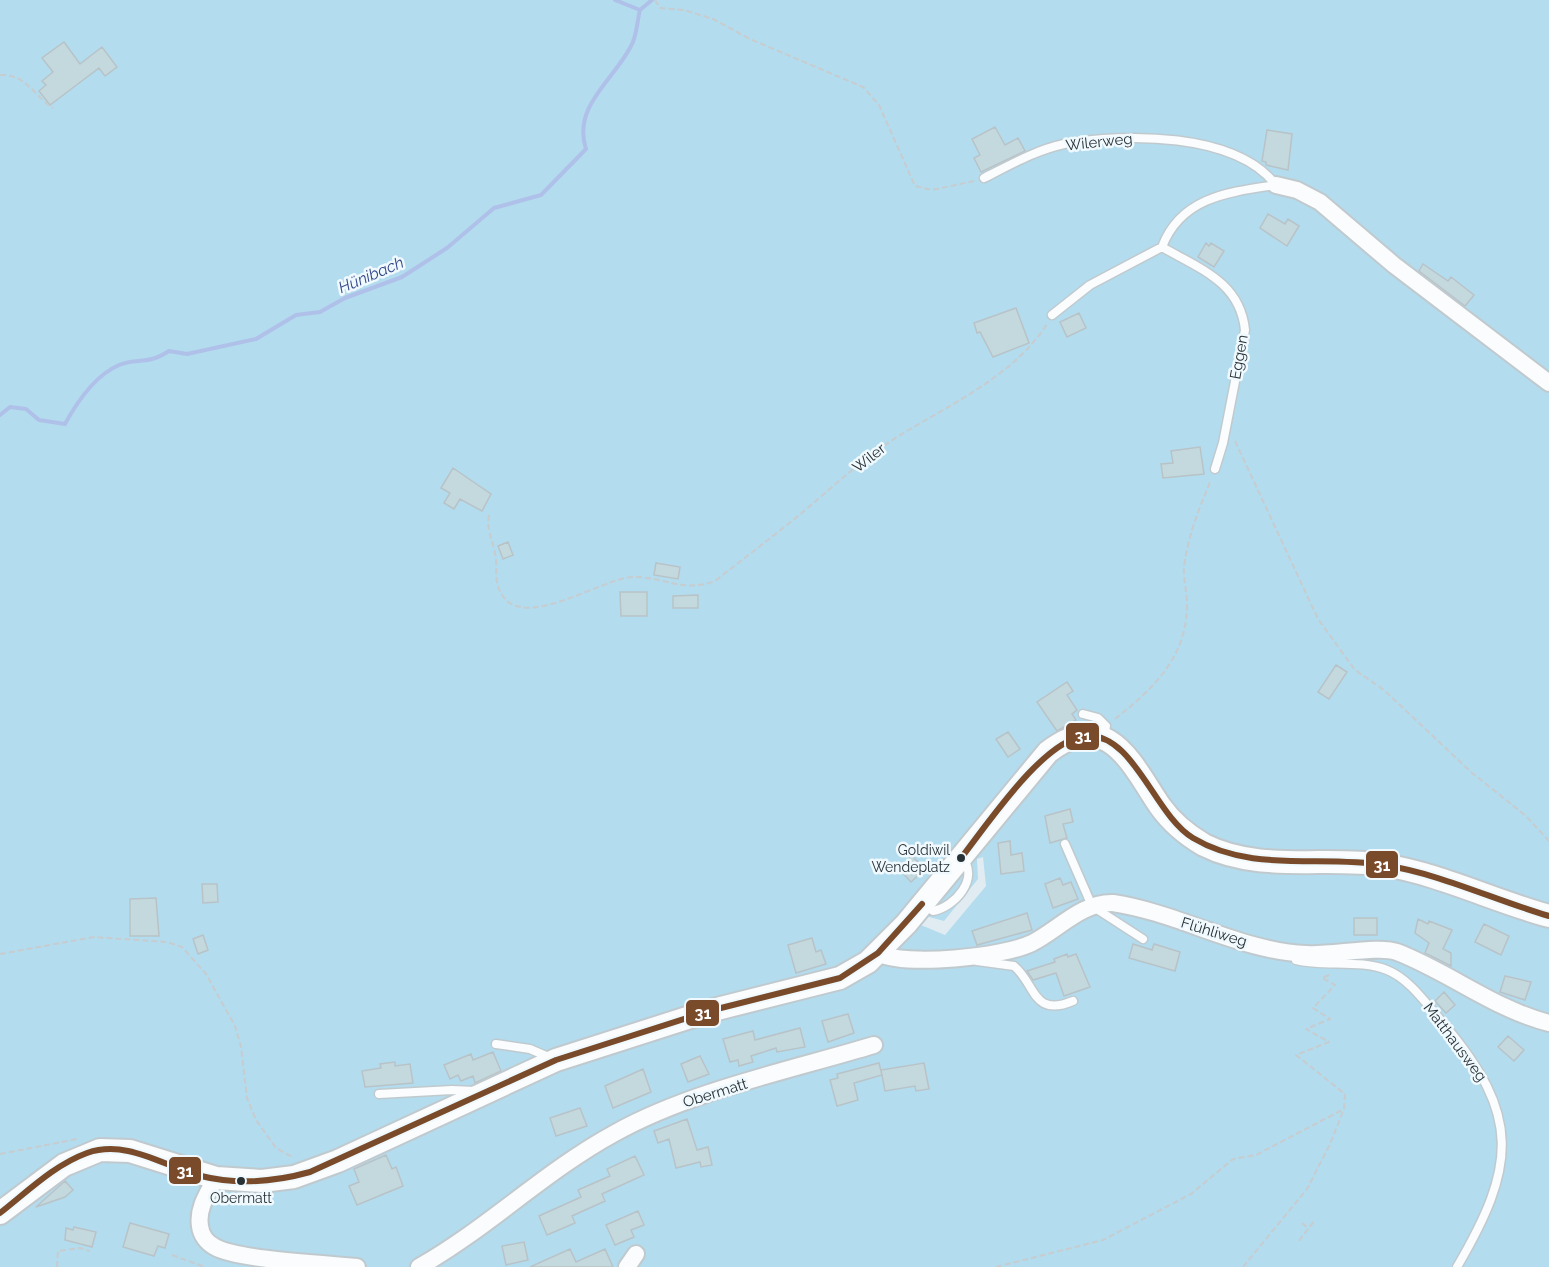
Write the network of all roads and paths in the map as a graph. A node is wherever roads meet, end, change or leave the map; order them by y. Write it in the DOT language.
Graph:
graph roads {
  1 [pos="655,0"];
  2 [pos="0,75"];
  3 [pos="53,108"];
  4 [pos="984,178"];
  5 [pos="1276,185"];
  6 [pos="1162,248"];
  7 [pos="1052,315"];
  8 [pos="1549,382"];
  9 [pos="1226,429"];
  10 [pos="1215,469"];
  11 [pos="489,515"];
  12 [pos="1083,714"];
  13 [pos="1105,732"];
  14 [pos="1549,841"];
  15 [pos="1065,844"];
  16 [pos="1092,906"];
  17 [pos="1549,916"];
  18 [pos="1143,939"];
  19 [pos="1279,950"];
  20 [pos="878,953"];
  21 [pos="0,954"];
  22 [pos="973,956"];
  23 [pos="1347,965"];
  24 [pos="1074,1001"];
  25 [pos="1549,1023"];
  26 [pos="496,1044"];
  27 [pos="874,1046"];
  28 [pos="556,1060"];
  29 [pos="379,1094"];
  30 [pos="481,1094"];
  31 [pos="1344,1109"];
  32 [pos="100,1150"];
  33 [pos="0,1154"];
  34 [pos="301,1160"];
  35 [pos="216,1178"];
  36 [pos="0,1213"];
  37 [pos="1314,1221"];
  38 [pos="1302,1223"];
  39 [pos="1309,1229"];
  40 [pos="1299,1240"];
  41 [pos="90,1251"];
  42 [pos="172,1255"];
  43 [pos="57,1267"];
  44 [pos="205,1267"];
  45 [pos="357,1267"];
  46 [pos="419,1267"];
  47 [pos="996,1267"];
  48 [pos="1243,1267"];
  49 [pos="1457,1267"];
  1 -- 4 [label="path"];
  2 -- 3 [label="path"];
  4 -- 5 [label="lane, Wilerweg"];
  5 -- 6 [label="lane"];
  5 -- 8 [label="street, Wilerweg"];
  6 -- 7 [label="lane"];
  6 -- 9 [label="lane, Eggen"];
  7 -- 11 [label="path, Wiler"];
  9 -- 10 [label="lane, Eggen"];
  9 -- 14 [label="path"];
  10 -- 13 [label="path"];
  12 -- 13 [label="lane"];
  13 -- 17 [label="street"];
  13 -- 20 [label="street"];
  15 -- 16 [label="lane"];
  16 -- 18 [label="lane"];
  16 -- 19 [label="street, Flühliweg"];
  16 -- 22 [label="street, Flühliweg"];
  19 -- 23 [label="lane, Matthausweg"];
  19 -- 25 [label="street, Flühliweg"];
  20 -- 22 [label="street, Flühliweg"];
  20 -- 28 [label="street"];
  21 -- 34 [label="path"];
  22 -- 24 [label="lane"];
  23 -- 31 [label="path"];
  23 -- 49 [label="lane, Matthausweg"];
  26 -- 28 [label="lane"];
  27 -- 46 [label="street, Obermatt"];
  28 -- 30 [label="street"];
  29 -- 30 [label="lane"];
  30 -- 35 [label="street"];
  31 -- 47 [label="path"];
  31 -- 48 [label="path"];
  32 -- 33 [label="path"];
  32 -- 35 [label="street"];
  32 -- 36 [label="street"];
  35 -- 45 [label="street"];
  37 -- 39 [label="path"];
  38 -- 39 [label="path"];
  39 -- 40 [label="path"];
  41 -- 43 [label="path"];
  42 -- 44 [label="path"];
}
